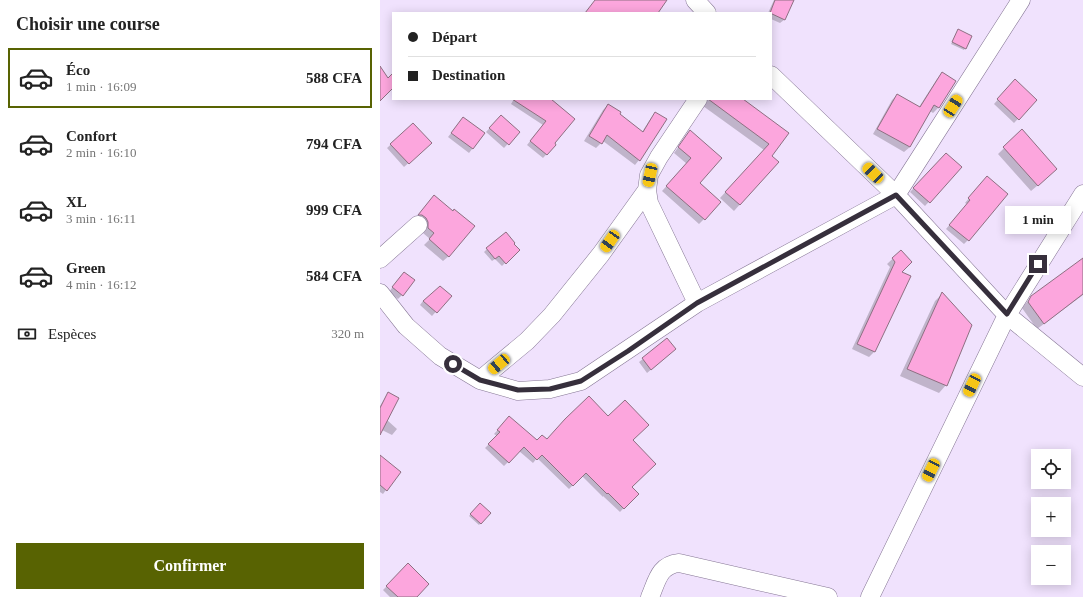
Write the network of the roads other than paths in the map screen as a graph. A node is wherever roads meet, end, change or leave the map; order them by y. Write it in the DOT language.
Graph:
graph roads {
  1 [pos="1021,0"];
  2 [pos="772,76"];
  3 [pos="697,100"];
  4 [pos="646,190"];
  5 [pos="1083,194"];
  6 [pos="896,195"];
  7 [pos="418,225"];
  8 [pos="380,259"];
  9 [pos="380,293"];
  10 [pos="697,303"];
  11 [pos="1007,314"];
  12 [pos="1083,377"];
  13 [pos="480,380"];
  14 [pos="650,597"];
  15 [pos="828,597"];
  16 [pos="870,597"];
  1 -- 6 [label="street"];
  2 -- 6 [label="street"];
  3 -- 4 [label="street"];
  4 -- 10 [label="street"];
  4 -- 13 [label="street"];
  5 -- 11 [label="street"];
  6 -- 10 [label="street"];
  6 -- 11 [label="street"];
  7 -- 8 [label="street"];
  9 -- 13 [label="street"];
  10 -- 13 [label="street"];
  11 -- 12 [label="street"];
  11 -- 16 [label="street"];
  14 -- 15 [label="street"];
}
